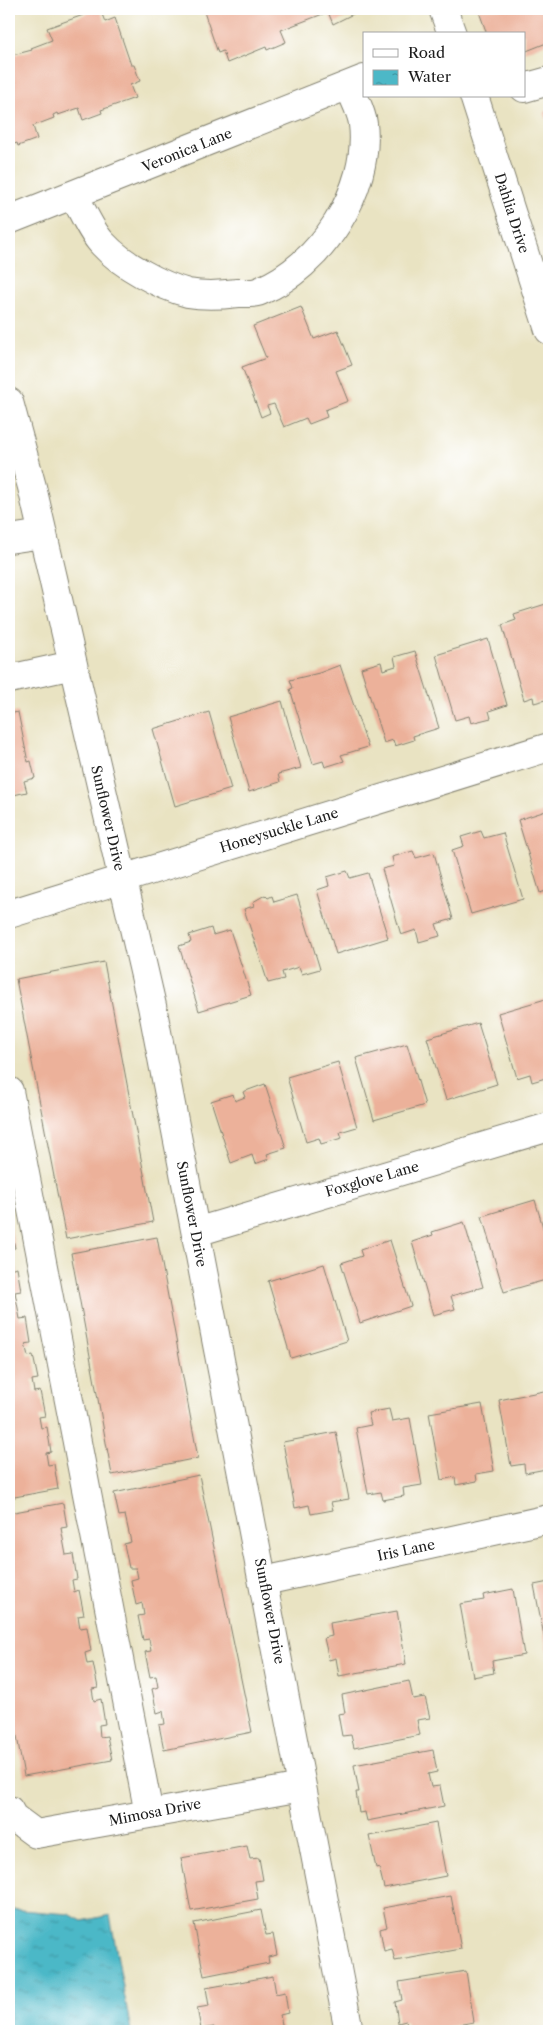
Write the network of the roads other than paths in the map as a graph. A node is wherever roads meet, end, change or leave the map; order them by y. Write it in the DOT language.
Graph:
graph roads {
  1 [pos="443,9"];
  2 [pos="451,32"];
  3 [pos="549,81"];
  4 [pos="356,82"];
  5 [pos="526,87"];
  6 [pos="482,98"];
  7 [pos="74,196"];
  8 [pos="9,220"];
  9 [pos="549,330"];
  10 [pos="9,402"];
  11 [pos="43,534"];
  12 [pos="9,539"];
  13 [pos="73,665"];
  14 [pos="9,679"];
  15 [pos="549,747"];
  16 [pos="122,878"];
  17 [pos="9,914"];
  18 [pos="9,1091"];
  19 [pos="549,1127"];
  20 [pos="196,1232"];
  21 [pos="549,1519"];
  22 [pos="264,1581"];
  23 [pos="302,1787"];
  24 [pos="11,1813"];
  25 [pos="149,1814"];
  26 [pos="349,2031"];
  1 -- 2 [label="street"];
  3 -- 5 [label="street"];
  4 -- 7 [label="street, Veronica Lane"];
  4 -- 7 [label="street"];
  6 -- 9 [label="street, Dahlia Drive"];
  7 -- 8 [label="street, Veronica Lane"];
  10 -- 11 [label="street, Sunflower Drive"];
  11 -- 12 [label="street"];
  11 -- 13 [label="street, Sunflower Drive"];
  13 -- 14 [label="street"];
  13 -- 16 [label="street, Sunflower Drive"];
  15 -- 16 [label="street, Honeysuckle Lane"];
  16 -- 17 [label="street, Honeysuckle Lane"];
  16 -- 20 [label="street, Sunflower Drive"];
  18 -- 25 [label="street"];
  19 -- 20 [label="street, Foxglove Lane"];
  20 -- 22 [label="street, Sunflower Drive"];
  21 -- 22 [label="street, Iris Lane"];
  22 -- 23 [label="street, Sunflower Drive"];
  23 -- 25 [label="street, Mimosa Drive"];
  23 -- 26 [label="street, Sunflower Drive"];
  24 -- 25 [label="street, Mimosa Drive"];
}
